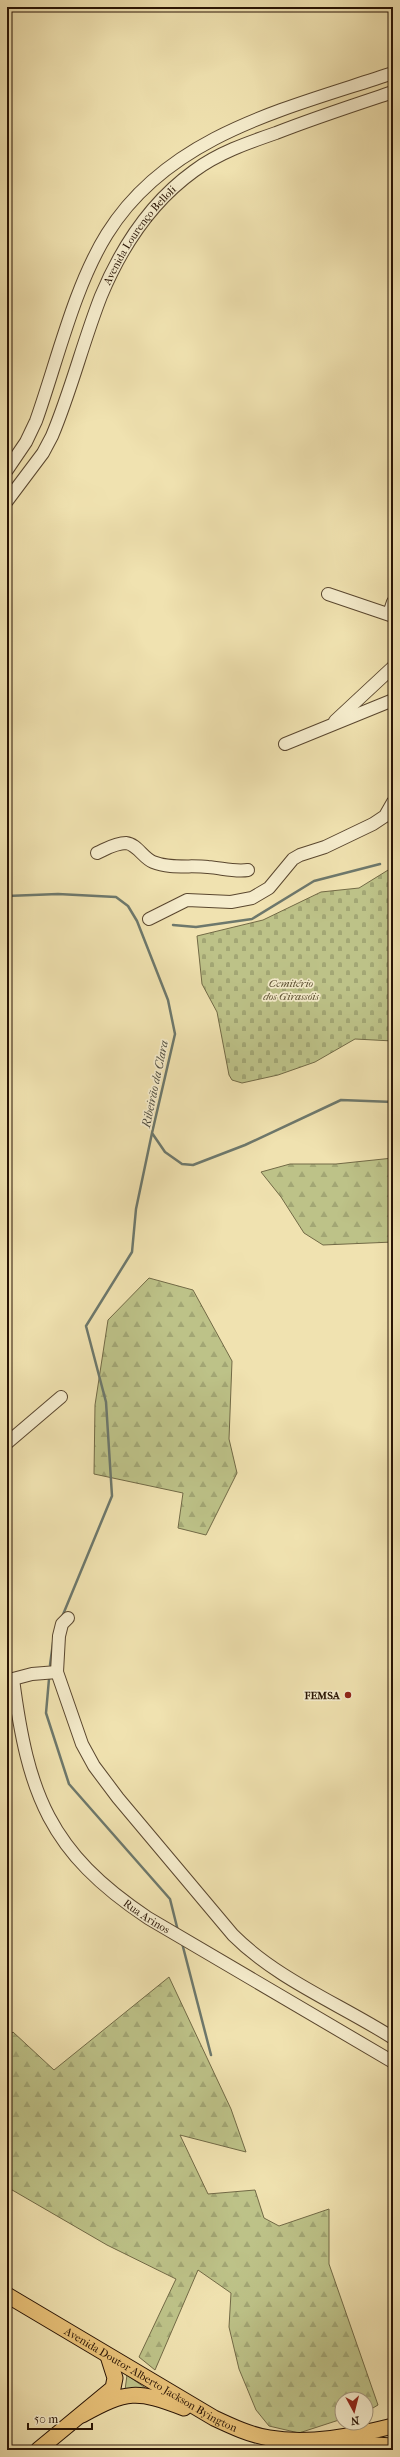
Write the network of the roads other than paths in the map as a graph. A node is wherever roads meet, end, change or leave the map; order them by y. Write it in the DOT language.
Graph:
graph roads {
  1 [pos="393,73"];
  2 [pos="393,92"];
  3 [pos="7,470"];
  4 [pos="7,501"];
  5 [pos="328,594"];
  6 [pos="393,602"];
  7 [pos="391,615"];
  8 [pos="393,667"];
  9 [pos="393,700"];
  10 [pos="330,726"];
  11 [pos="285,744"];
  12 [pos="393,802"];
  13 [pos="97,853"];
  14 [pos="248,870"];
  15 [pos="149,919"];
  16 [pos="61,1397"];
  17 [pos="7,1443"];
  18 [pos="68,1618"];
  19 [pos="57,1672"];
  20 [pos="393,2038"];
  21 [pos="393,2062"];
  22 [pos="7,2295"];
  23 [pos="108,2356"];
  24 [pos="82,2415"];
  25 [pos="214,2418"];
  26 [pos="393,2426"];
  27 [pos="303,2440"];
  28 [pos="393,2446"];
  29 [pos="38,2450"];
  1 -- 3 [label="street, Avenida Lourenço Belloli"];
  2 -- 4 [label="street, Avenida Lourenço Belloli"];
  5 -- 7 [label="street"];
  6 -- 7 [label="street"];
  8 -- 10 [label="street"];
  9 -- 10 [label="street"];
  10 -- 11 [label="street"];
  12 -- 15 [label="street"];
  13 -- 14 [label="street"];
  16 -- 17 [label="street"];
  18 -- 19 [label="street"];
  19 -- 20 [label="street"];
  19 -- 21 [label="street, Rua Arinos"];
  22 -- 23 [label="main road, Avenida Doutor Alberto Jackson Byington"];
  23 -- 24 [label="main road"];
  23 -- 25 [label="main road, Avenida Doutor Alberto Jackson Byington"];
  24 -- 25 [label="main road"];
  24 -- 29 [label="main road"];
  25 -- 27 [label="main road, Avenida Doutor Alberto Jackson Byington"];
  26 -- 27 [label="main road, Avenida Doutor Alberto Jackson Byington"];
  27 -- 28 [label="main road, Avenida Doutor Alberto Jackson Byington"];
}
